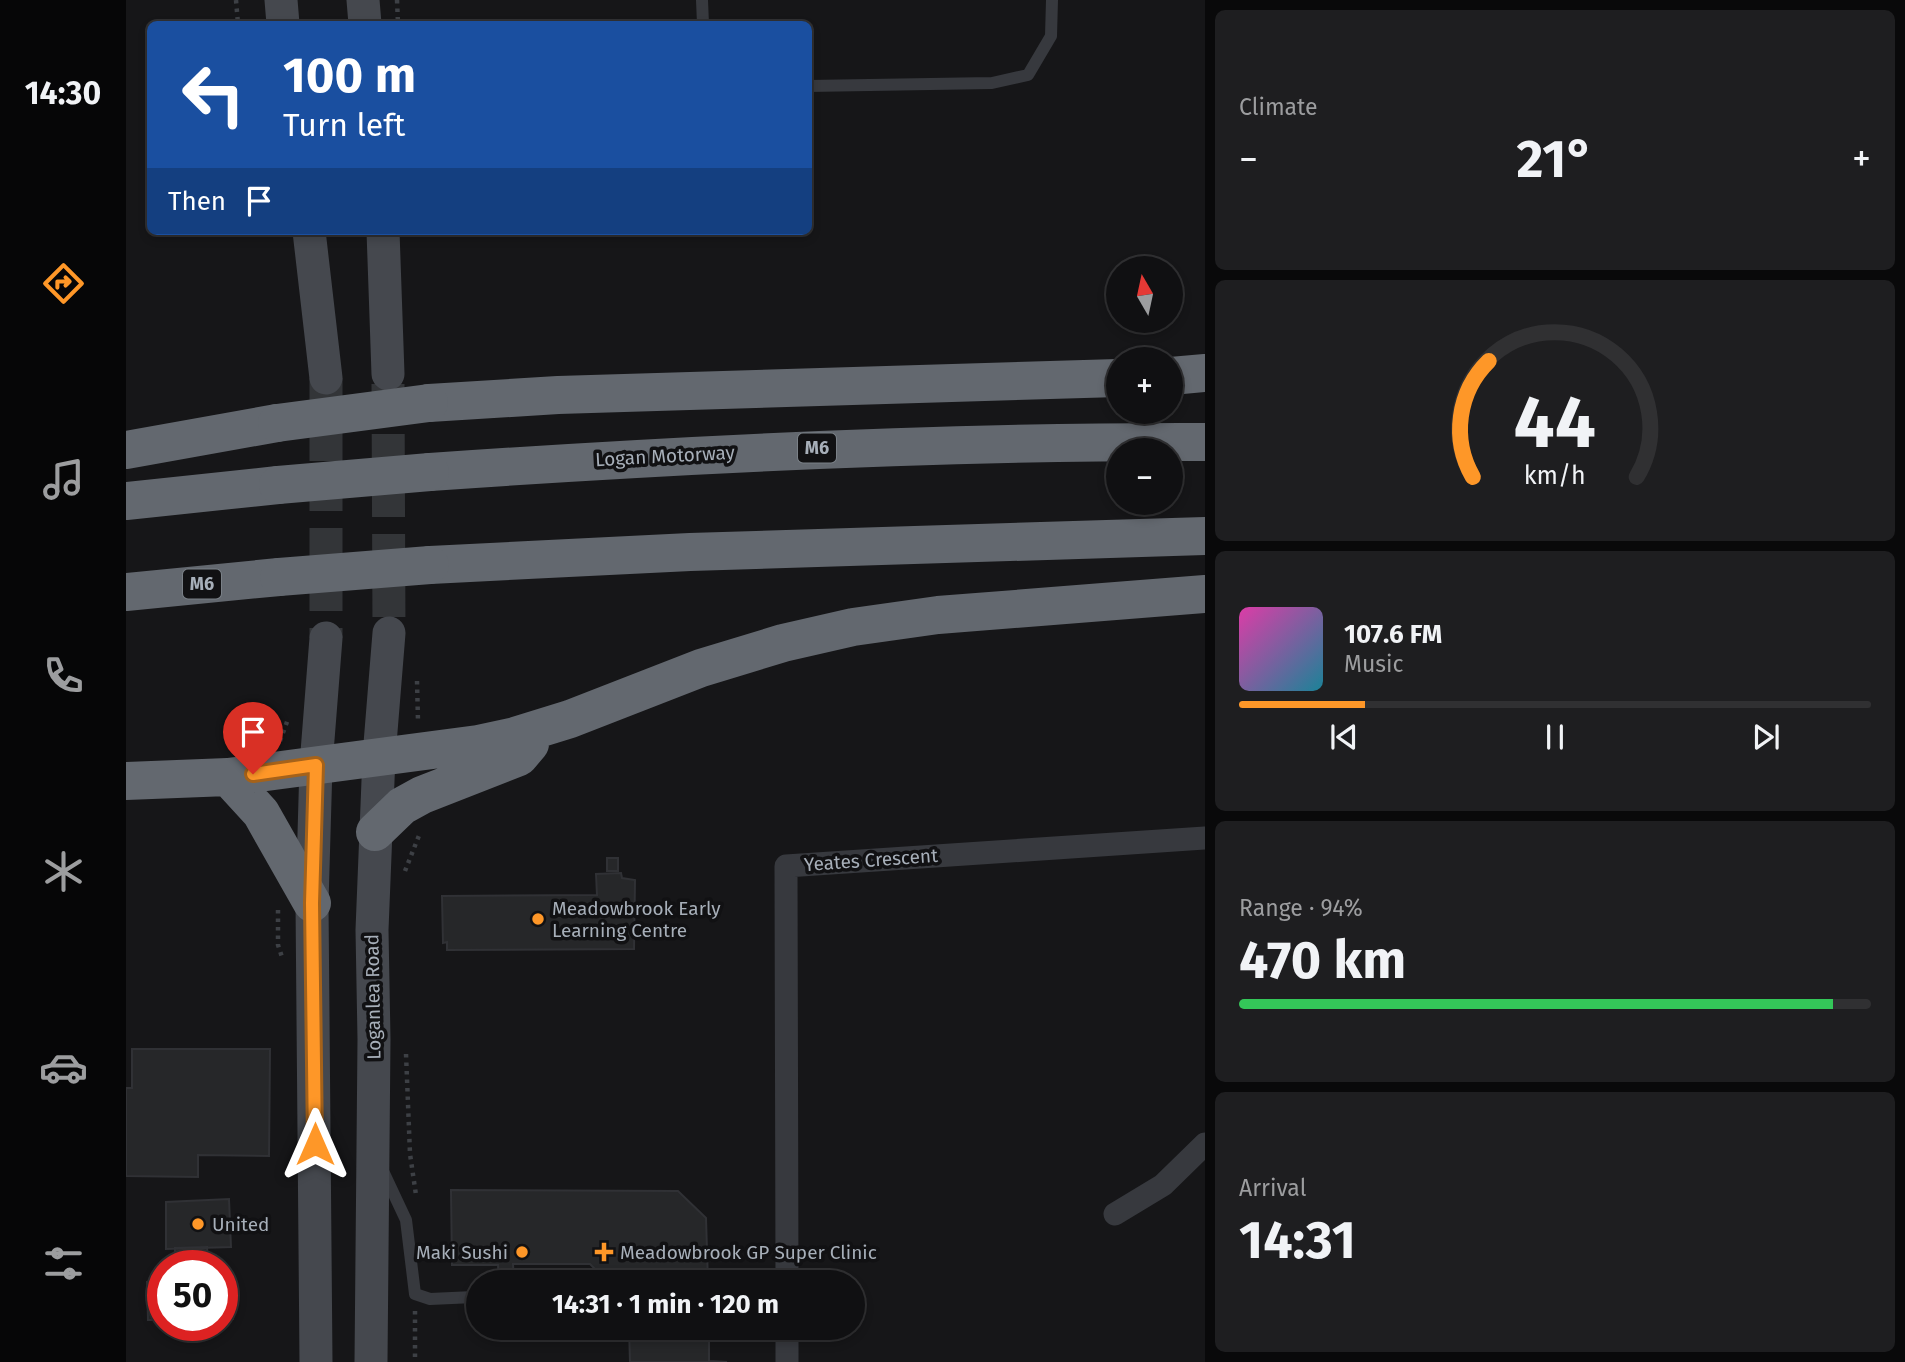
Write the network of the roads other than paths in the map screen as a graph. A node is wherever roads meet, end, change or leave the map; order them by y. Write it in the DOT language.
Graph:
graph roads {
  1 [pos="282,0"];
  2 [pos="363,0"];
  3 [pos="702,0"];
  4 [pos="1052,0"];
  5 [pos="283,21"];
  6 [pos="365,21"];
  7 [pos="704,21"];
  8 [pos="812,86"];
  9 [pos="309,235"];
  10 [pos="383,235"];
  11 [pos="1205,373"];
  12 [pos="388,374"];
  13 [pos="1183,375"];
  14 [pos="326,378"];
  15 [pos="1106,378"];
  16 [pos="1205,442"];
  17 [pos="126,450"];
  18 [pos="126,501"];
  19 [pos="1205,536"];
  20 [pos="126,592"];
  21 [pos="1205,594"];
  22 [pos="389,633"];
  23 [pos="326,638"];
  24 [pos="546,727"];
  25 [pos="379,756"];
  26 [pos="316,765"];
  27 [pos="228,777"];
  28 [pos="126,781"];
  29 [pos="375,832"];
  30 [pos="1205,838"];
  31 [pos="312,903"];
  32 [pos="1205,1144"];
  33 [pos="373,1148"];
  34 [pos="1115,1214"];
  35 [pos="787,1270"];
  36 [pos="466,1297"];
  37 [pos="787,1340"];
  38 [pos="316,1362"];
  39 [pos="371,1362"];
  40 [pos="787,1362"];
  1 -- 5 [label="main road"];
  2 -- 6 [label="main road"];
  3 -- 7 [label="lane"];
  4 -- 8 [label="lane"];
  9 -- 14 [label="main road"];
  10 -- 12 [label="main road"];
  11 -- 13 [label="highway"];
  15 -- 17 [label="highway, bridge"];
  16 -- 18 [label="highway, Logan Motorway / M6, bridge"];
  19 -- 20 [label="highway, M6, bridge"];
  21 -- 24 [label="highway"];
  22 -- 25 [label="main road, Loganlea Road"];
  23 -- 26 [label="main road"];
  24 -- 25 [label="highway"];
  24 -- 29 [label="highway"];
  25 -- 26 [label="highway"];
  25 -- 29 [label="main road, Loganlea Road"];
  26 -- 27 [label="highway"];
  26 -- 31 [label="main road"];
  27 -- 28 [label="highway"];
  27 -- 31 [label="highway"];
  29 -- 33 [label="main road, Loganlea Road"];
  30 -- 35 [label="street, Yeates Crescent"];
  31 -- 38 [label="main road"];
  32 -- 34 [label="street"];
  33 -- 36 [label="lane"];
  33 -- 39 [label="main road, Loganlea Road"];
  37 -- 40 [label="street"];
}
